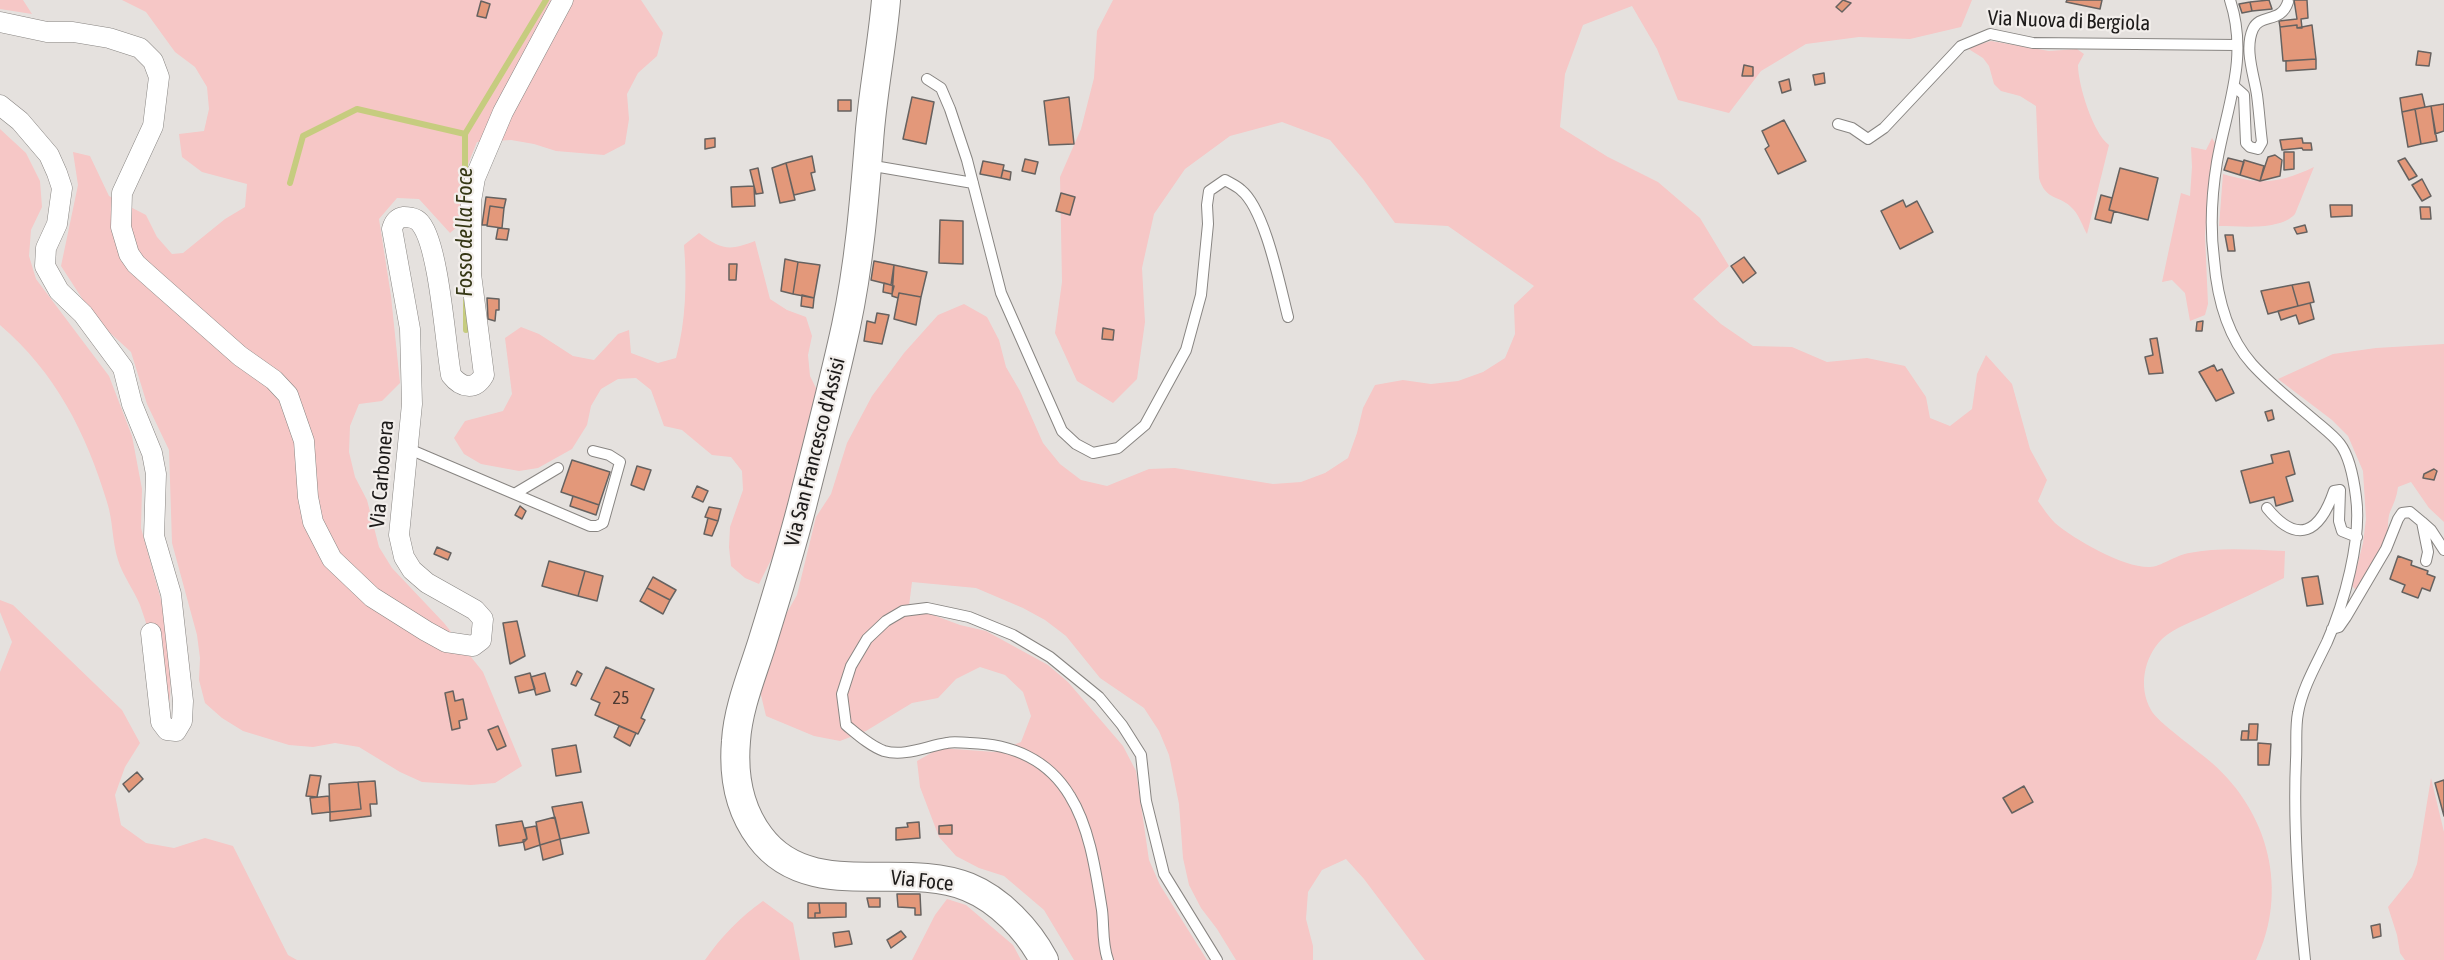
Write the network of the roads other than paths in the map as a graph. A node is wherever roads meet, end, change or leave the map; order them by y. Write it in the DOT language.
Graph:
graph roads {
  1 [pos="563,0"];
  2 [pos="886,0"];
  3 [pos="2230,0"];
  4 [pos="2288,3"];
  5 [pos="0,22"];
  6 [pos="2237,45"];
  7 [pos="927,79"];
  8 [pos="2235,87"];
  9 [pos="0,105"];
  10 [pos="1838,124"];
  11 [pos="868,165"];
  12 [pos="973,183"];
  13 [pos="1288,317"];
  14 [pos="409,449"];
  15 [pos="593,451"];
  16 [pos="558,468"];
  17 [pos="516,493"];
  18 [pos="2267,508"];
  19 [pos="2422,522"];
  20 [pos="2357,537"];
  21 [pos="2444,550"];
  22 [pos="2426,561"];
  23 [pos="2332,629"];
  24 [pos="150,633"];
  25 [pos="806,870"];
  26 [pos="1044,960"];
  27 [pos="1108,960"];
  28 [pos="1218,960"];
  29 [pos="2305,960"];
  1 -- 14 [label="street, Via Carbonera"];
  2 -- 11 [label="main road, Via San Francesco d'Assisi"];
  3 -- 6 [label="lane"];
  4 -- 8 [label="lane"];
  5 -- 14 [label="street, Via Carbonera"];
  6 -- 8 [label="lane"];
  6 -- 10 [label="lane, Via Nuova di Bergiola"];
  7 -- 12 [label="lane"];
  8 -- 20 [label="lane"];
  9 -- 24 [label="street"];
  11 -- 12 [label="lane"];
  11 -- 25 [label="main road, Via San Francesco d'Assisi"];
  12 -- 13 [label="lane"];
  14 -- 17 [label="lane"];
  15 -- 17 [label="lane"];
  16 -- 17 [label="lane"];
  18 -- 20 [label="lane"];
  19 -- 21 [label="lane"];
  19 -- 22 [label="lane"];
  19 -- 23 [label="lane"];
  20 -- 23 [label="lane"];
  23 -- 29 [label="lane"];
  25 -- 26 [label="main road, Via Foce"];
  27 -- 28 [label="lane"];
}
